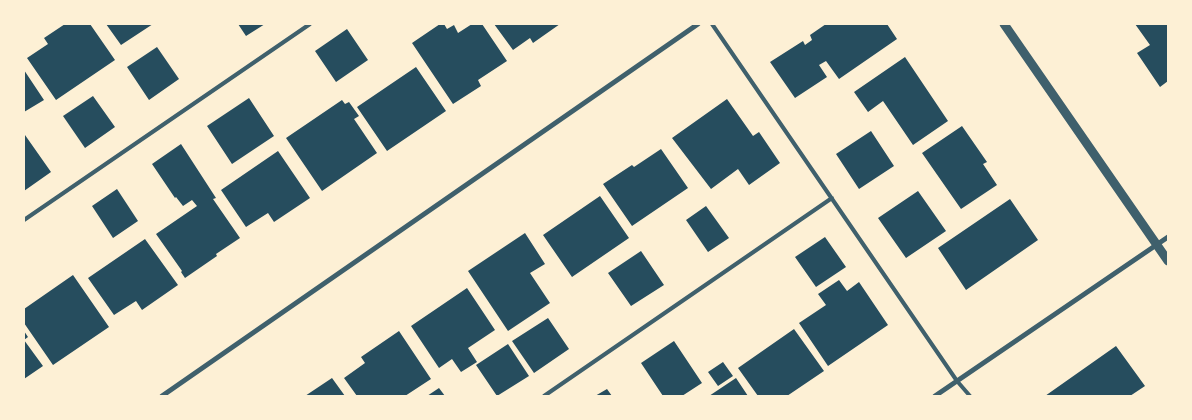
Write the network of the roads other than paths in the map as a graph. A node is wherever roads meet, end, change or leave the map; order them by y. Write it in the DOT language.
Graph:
graph roads {
  1 [pos="310,24"];
  2 [pos="698,24"];
  3 [pos="712,24"];
  4 [pos="1004,24"];
  5 [pos="832,198"];
  6 [pos="24,220"];
  7 [pos="1168,237"];
  8 [pos="1157,244"];
  9 [pos="1168,261"];
  10 [pos="957,381"];
  11 [pos="162,396"];
  12 [pos="544,396"];
  13 [pos="935,396"];
  14 [pos="970,396"];
  1 -- 6 [label="lane"];
  2 -- 11 [label="street"];
  3 -- 5 [label="lane"];
  4 -- 8 [label="street"];
  5 -- 10 [label="lane"];
  5 -- 12 [label="lane"];
  7 -- 8 [label="street"];
  8 -- 9 [label="street"];
  8 -- 10 [label="street"];
  10 -- 13 [label="street"];
  10 -- 14 [label="lane"];
}
